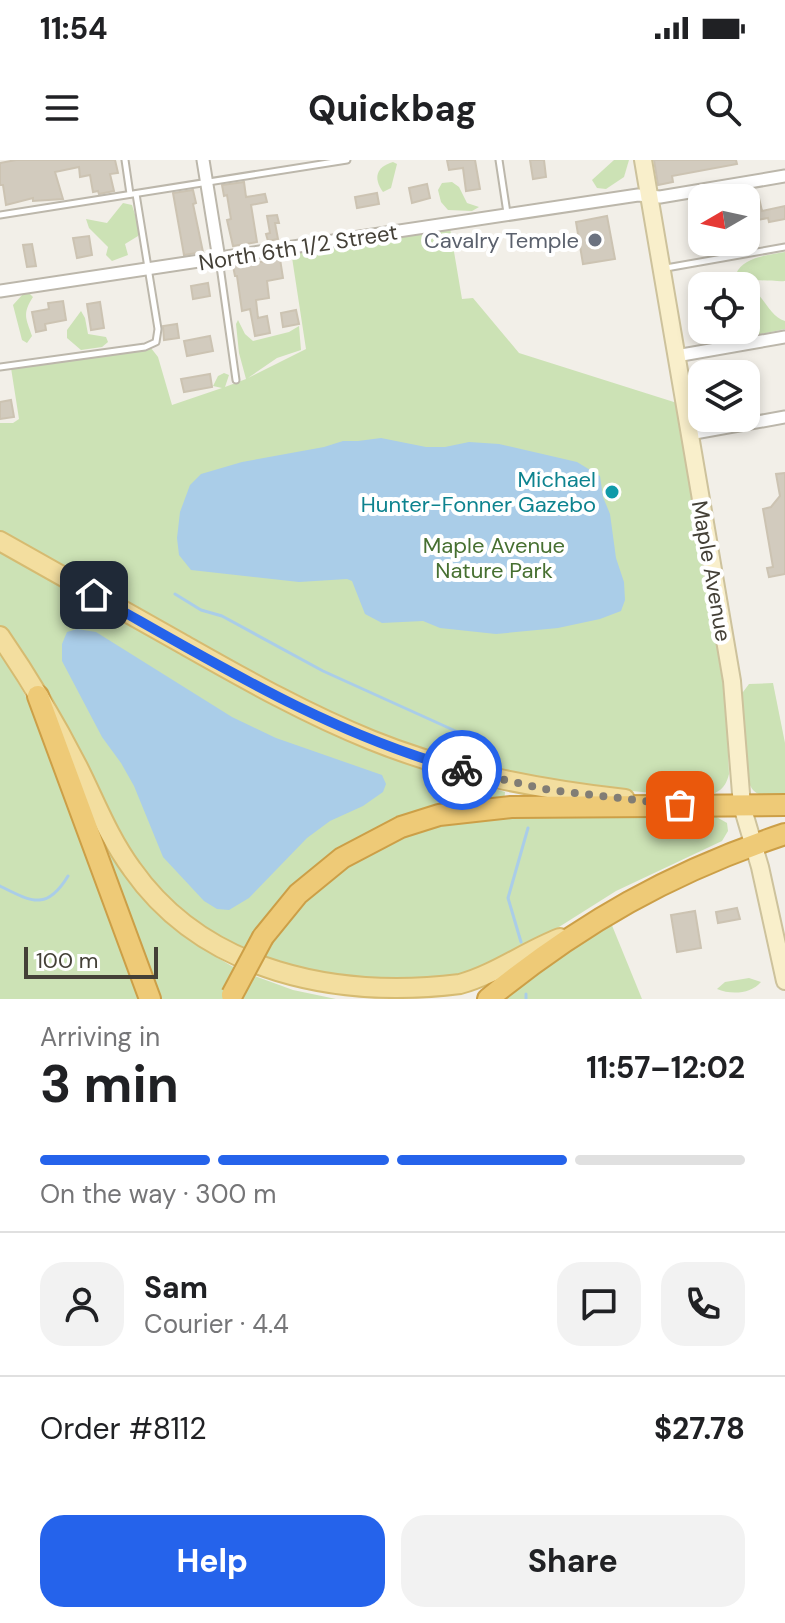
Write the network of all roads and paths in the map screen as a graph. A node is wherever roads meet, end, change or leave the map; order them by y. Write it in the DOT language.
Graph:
graph roads {
  1 [pos="125,160"];
  2 [pos="203,160"];
  3 [pos="347,160"];
  4 [pos="499,160"];
  5 [pos="643,160"];
  6 [pos="785,176"];
  7 [pos="207,182"];
  8 [pos="133,194"];
  9 [pos="648,196"];
  10 [pos="507,214"];
  11 [pos="0,215"];
  12 [pos="785,247"];
  13 [pos="219,259"];
  14 [pos="149,269"];
  15 [pos="661,269"];
  16 [pos="0,291"];
  17 [pos="785,337"];
  18 [pos="676,356"];
  19 [pos="0,367"];
  20 [pos="236,380"];
  21 [pos="785,417"];
  22 [pos="689,434"];
  23 [pos="0,541"];
  24 [pos="0,636"];
  25 [pos="38,696"];
  26 [pos="680,805"];
  27 [pos="785,805"];
  28 [pos="742,806"];
  29 [pos="785,834"];
  30 [pos="753,845"];
  31 [pos="584,928"];
  32 [pos="785,981"];
  33 [pos="232,997"];
  34 [pos="150,999"];
  35 [pos="488,999"];
  1 -- 8 [label="lane"];
  2 -- 7 [label="street"];
  3 -- 7 [label="lane"];
  4 -- 10 [label="lane"];
  5 -- 9 [label="main road, Maple Avenue"];
  6 -- 9 [label="street, North 6th 1/2 Street"];
  7 -- 8 [label="lane"];
  7 -- 13 [label="street"];
  8 -- 11 [label="lane"];
  8 -- 14 [label="lane"];
  9 -- 10 [label="street, North 6th 1/2 Street"];
  9 -- 15 [label="main road, Maple Avenue"];
  10 -- 13 [label="street, North 6th 1/2 Street"];
  12 -- 15 [label="lane"];
  13 -- 14 [label="street, North 6th 1/2 Street"];
  13 -- 20 [label="lane"];
  14 -- 16 [label="street, North 6th 1/2 Street"];
  14 -- 19 [label="lane"];
  15 -- 18 [label="main road, Maple Avenue"];
  17 -- 18 [label="street"];
  18 -- 22 [label="main road, Maple Avenue"];
  21 -- 22 [label="street"];
  22 -- 28 [label="main road, Maple Avenue"];
  23 -- 26 [label="main road"];
  24 -- 25 [label="main road"];
  25 -- 31 [label="main road"];
  25 -- 34 [label="highway"];
  26 -- 28 [label="highway"];
  26 -- 33 [label="highway, bridge"];
  27 -- 28 [label="highway"];
  28 -- 30 [label="main road, Maple Avenue"];
  29 -- 30 [label="highway"];
  30 -- 31 [label="highway"];
  30 -- 32 [label="main road, Maple Avenue"];
  31 -- 35 [label="highway"];
}
